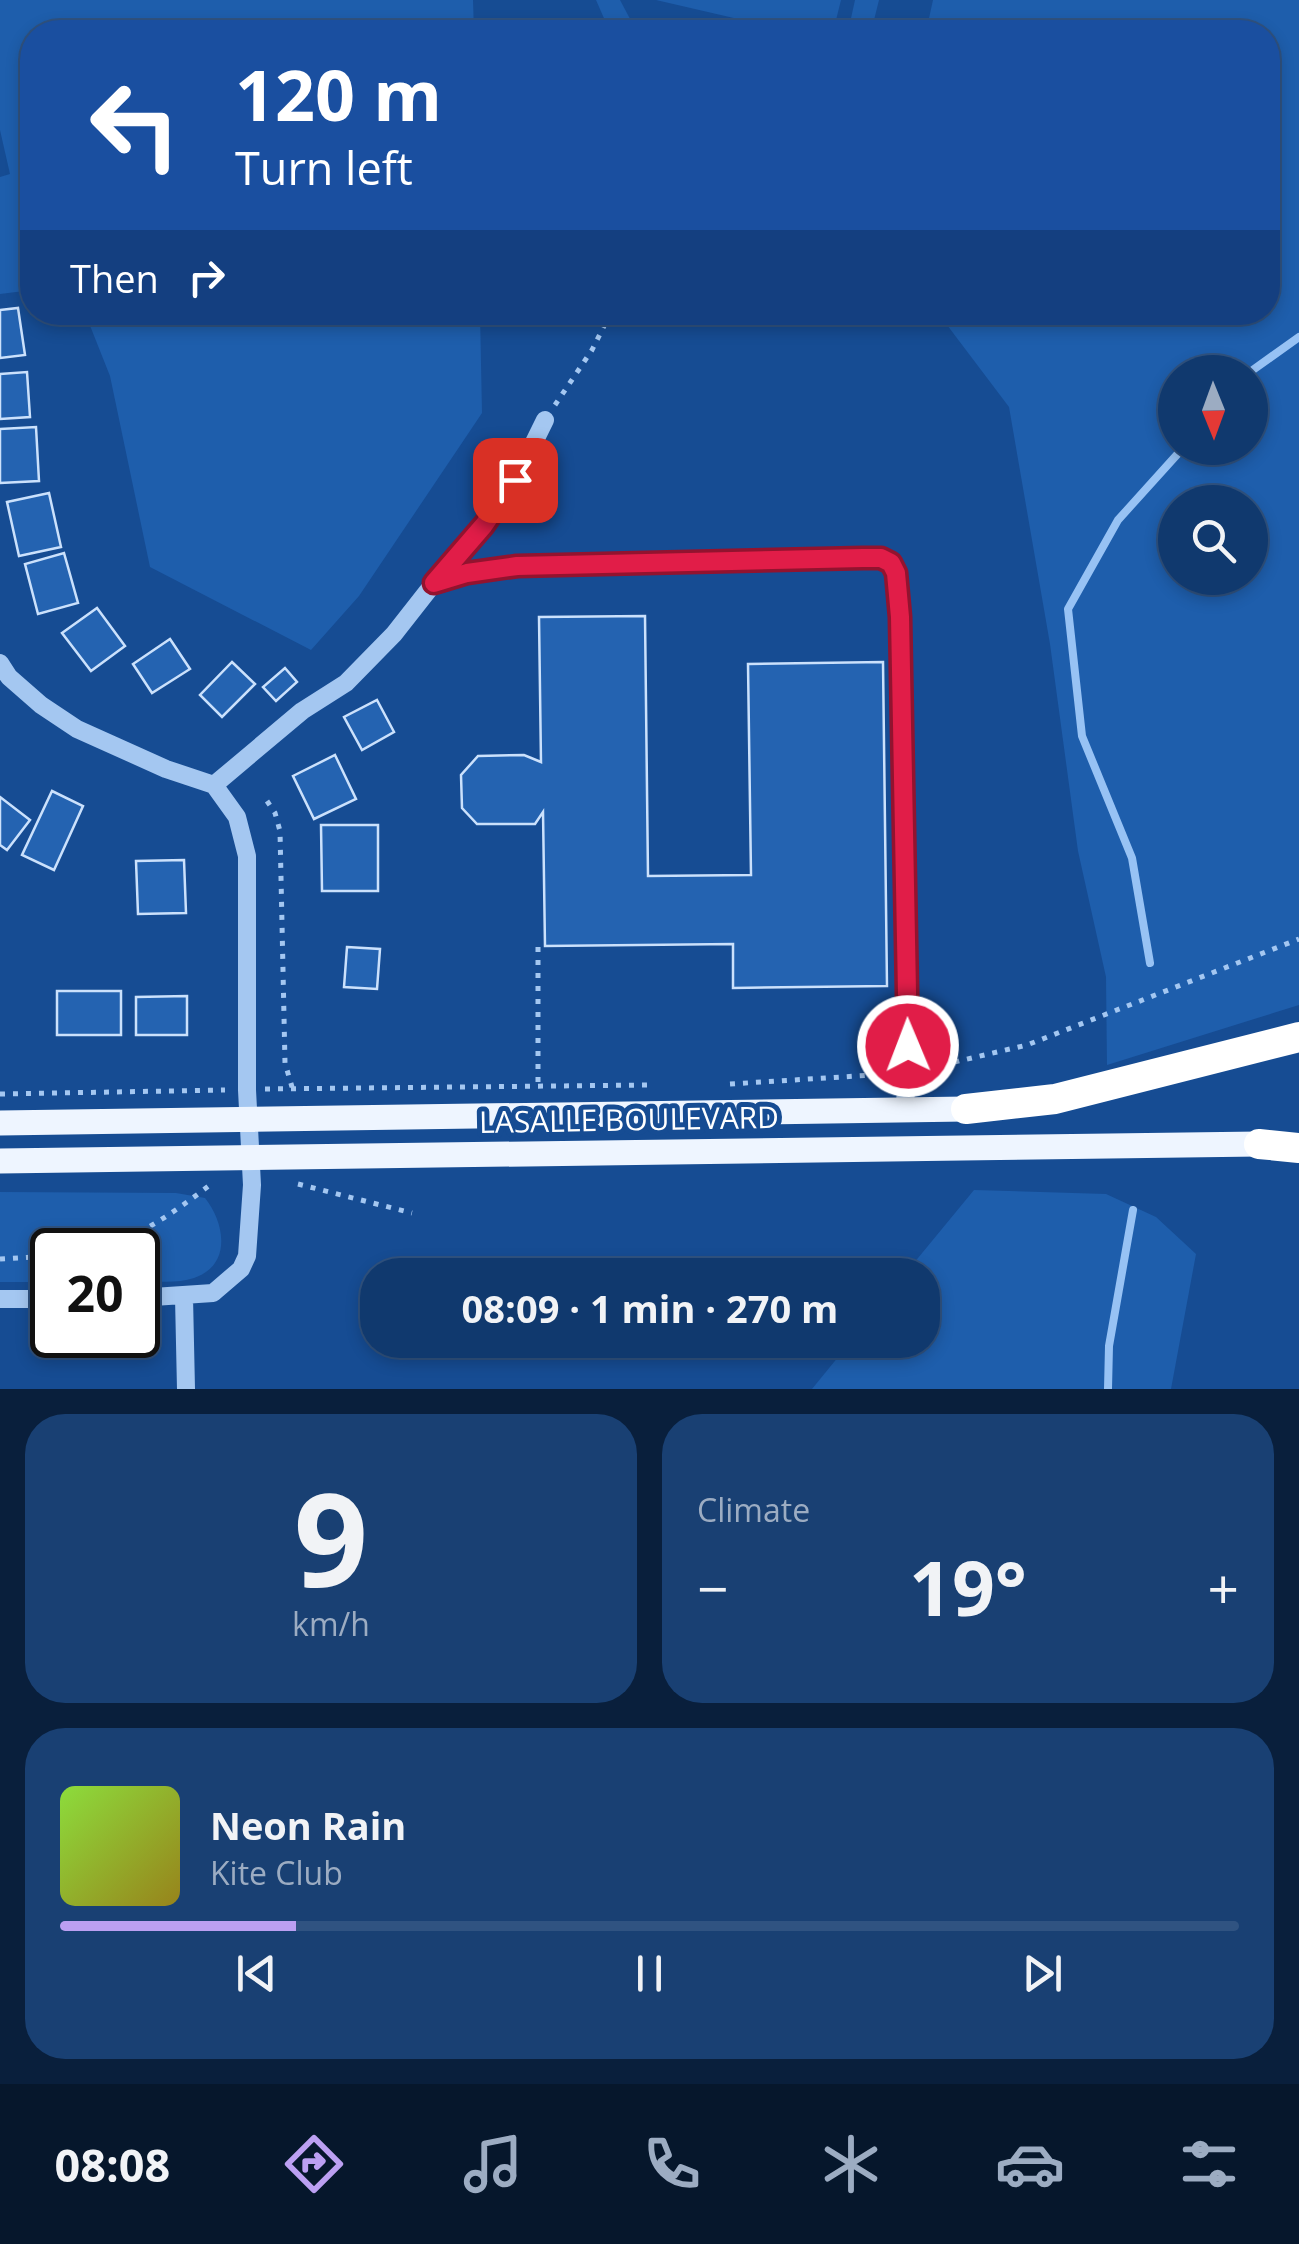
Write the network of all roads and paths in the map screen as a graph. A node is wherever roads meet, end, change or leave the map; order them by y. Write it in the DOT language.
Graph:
graph roads {
  1 [pos="604,325"];
  2 [pos="545,420"];
  3 [pos="434,583"];
  4 [pos="0,663"];
  5 [pos="214,785"];
  6 [pos="266,801"];
  7 [pos="1299,939"];
  8 [pos="538,947"];
  9 [pos="1299,1037"];
  10 [pos="908,1073"];
  11 [pos="538,1084"];
  12 [pos="651,1085"];
  13 [pos="719,1085"];
  14 [pos="292,1088"];
  15 [pos="248,1090"];
  16 [pos="0,1094"];
  17 [pos="966,1110"];
  18 [pos="904,1111"];
  19 [pos="290,1118"];
  20 [pos="250,1119"];
  21 [pos="0,1123"];
  22 [pos="1259,1144"];
  23 [pos="1299,1148"];
  24 [pos="287,1156"];
  25 [pos="252,1158"];
  26 [pos="0,1160"];
  27 [pos="252,1184"];
  28 [pos="296,1184"];
  29 [pos="210,1185"];
  30 [pos="191,1186"];
  31 [pos="412,1213"];
  32 [pos="146,1228"];
  33 [pos="30,1257"];
  34 [pos="0,1259"];
  35 [pos="184,1297"];
  36 [pos="160,1298"];
  37 [pos="0,1299"];
  38 [pos="30,1299"];
  39 [pos="186,1389"];
  1 -- 2 [label="path"];
  2 -- 3 [label="street"];
  3 -- 5 [label="street"];
  3 -- 10 [label="street"];
  4 -- 5 [label="street"];
  5 -- 15 [label="street"];
  6 -- 14 [label="path"];
  7 -- 10 [label="path"];
  8 -- 11 [label="path"];
  9 -- 17 [label="highway"];
  10 -- 13 [label="path"];
  10 -- 18 [label="street"];
  11 -- 12 [label="path"];
  11 -- 14 [label="path"];
  14 -- 15 [label="path"];
  14 -- 19 [label="path"];
  15 -- 16 [label="path"];
  15 -- 20 [label="street"];
  17 -- 18 [label="main road, LASALLE BOULEVARD"];
  18 -- 19 [label="main road, LASALLE BOULEVARD"];
  19 -- 20 [label="main road, LASALLE BOULEVARD"];
  20 -- 21 [label="main road, LASALLE BOULEVARD"];
  20 -- 25 [label="street"];
  22 -- 23 [label="highway"];
  22 -- 24 [label="main road, LASALLE BOULEVARD"];
  24 -- 25 [label="main road, LASALLE BOULEVARD"];
  24 -- 28 [label="path"];
  25 -- 26 [label="main road, LASALLE BOULEVARD"];
  25 -- 27 [label="street"];
  27 -- 28 [label="path"];
  27 -- 29 [label="path"];
  27 -- 35 [label="street"];
  28 -- 31 [label="path"];
  29 -- 30 [label="path"];
  29 -- 32 [label="path"];
  33 -- 34 [label="path"];
  35 -- 36 [label="street"];
  35 -- 39 [label="street"];
  37 -- 38 [label="street"];
}
